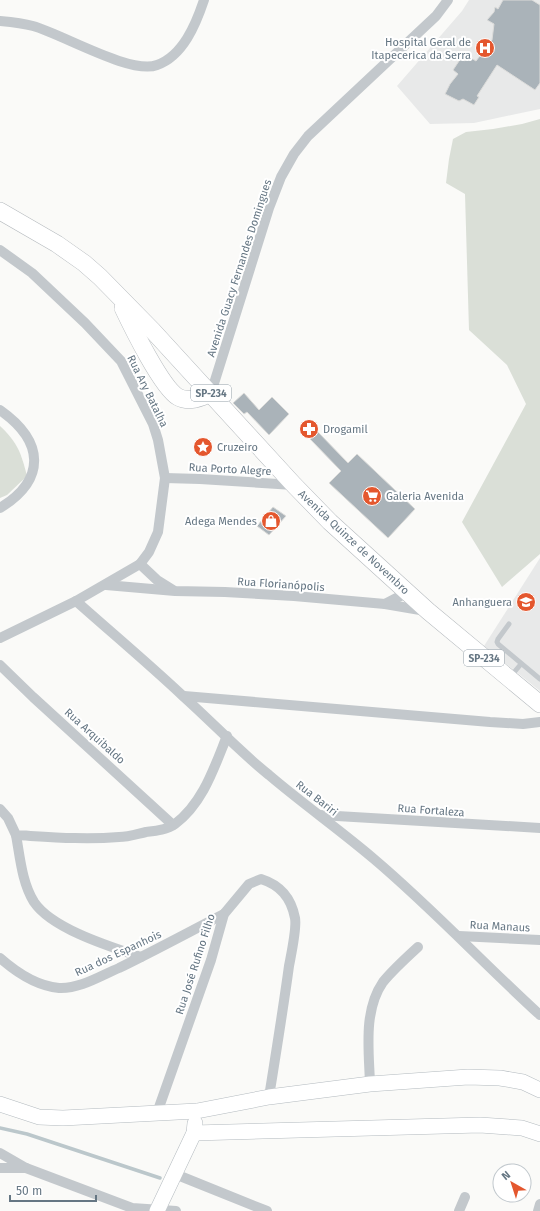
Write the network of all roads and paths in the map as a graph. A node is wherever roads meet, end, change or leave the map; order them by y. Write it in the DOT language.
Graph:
graph roads {
  1 [pos="204,0"];
  2 [pos="448,0"];
  3 [pos="0,21"];
  4 [pos="0,211"];
  5 [pos="0,250"];
  6 [pos="115,292"];
  7 [pos="211,393"];
  8 [pos="0,410"];
  9 [pos="166,478"];
  10 [pos="294,485"];
  11 [pos="0,508"];
  12 [pos="140,564"];
  13 [pos="106,585"];
  14 [pos="175,591"];
  15 [pos="408,592"];
  16 [pos="76,601"];
  17 [pos="385,604"];
  18 [pos="428,611"];
  19 [pos="509,624"];
  20 [pos="0,638"];
  21 [pos="521,664"];
  22 [pos="0,665"];
  23 [pos="510,679"];
  24 [pos="540,679"];
  25 [pos="184,696"];
  26 [pos="540,704"];
  27 [pos="540,722"];
  28 [pos="227,736"];
  29 [pos="0,809"];
  30 [pos="320,815"];
  31 [pos="173,825"];
  32 [pos="540,828"];
  33 [pos="16,835"];
  34 [pos="224,914"];
  35 [pos="459,936"];
  36 [pos="540,940"];
  37 [pos="418,947"];
  38 [pos="141,957"];
  39 [pos="0,958"];
  40 [pos="540,1016"];
  41 [pos="370,1084"];
  42 [pos="540,1090"];
  43 [pos="269,1097"];
  44 [pos="0,1104"];
  45 [pos="197,1111"];
  46 [pos="157,1112"];
  47 [pos="194,1133"];
  48 [pos="540,1134"];
  49 [pos="0,1153"];
  50 [pos="0,1168"];
  51 [pos="26,1168"];
  52 [pos="175,1174"];
  53 [pos="465,1197"];
  54 [pos="540,1204"];
  55 [pos="157,1211"];
  56 [pos="176,1211"];
  57 [pos="267,1211"];
  58 [pos="459,1211"];
  59 [pos="538,1211"];
  1 -- 3 [label="street"];
  2 -- 7 [label="street, Avenida Guacy Fernandes Domingues"];
  4 -- 6 [label="main road, Avenida Quinze de Novembro / SP-234"];
  5 -- 9 [label="street, Rua Ary Batalha"];
  6 -- 7 [label="main road, Avenida Quinze de Novembro / SP-234"];
  6 -- 7 [label="main road"];
  7 -- 10 [label="main road, Avenida Quinze de Novembro / SP-234"];
  8 -- 11 [label="street"];
  9 -- 10 [label="street, Rua Porto Alegre"];
  9 -- 12 [label="street, Rua Ary Batalha"];
  10 -- 15 [label="main road, Avenida Quinze de Novembro / SP-234"];
  12 -- 13 [label="street"];
  12 -- 14 [label="street"];
  13 -- 14 [label="street, Rua Florianópolis"];
  13 -- 16 [label="street"];
  14 -- 17 [label="street, Rua Florianópolis"];
  15 -- 17 [label="street"];
  15 -- 18 [label="main road, Avenida Quinze de Novembro / SP-234"];
  16 -- 20 [label="street"];
  16 -- 25 [label="street, Rua Bariri"];
  17 -- 18 [label="street, Rua Florianópolis"];
  18 -- 23 [label="main road, Avenida Quinze de Novembro / SP-234"];
  19 -- 21 [label="lane"];
  21 -- 23 [label="lane"];
  21 -- 24 [label="lane"];
  22 -- 31 [label="street, Rua Arquibaldo"];
  23 -- 26 [label="main road, Avenida Quinze de Novembro / SP-234"];
  25 -- 27 [label="street"];
  25 -- 28 [label="street, Rua Bariri"];
  28 -- 30 [label="street, Rua Bariri"];
  28 -- 31 [label="street"];
  29 -- 33 [label="street"];
  30 -- 32 [label="street, Rua Fortaleza"];
  30 -- 35 [label="street, Rua Bariri"];
  31 -- 33 [label="street"];
  33 -- 38 [label="street"];
  34 -- 38 [label="street, Rua dos Espanhois"];
  34 -- 43 [label="street, Rua José Rufino Filho"];
  34 -- 46 [label="street, Rua José Rufino Filho"];
  35 -- 36 [label="street, Rua Manaus"];
  35 -- 40 [label="street, Rua Bariri"];
  37 -- 41 [label="street"];
  38 -- 39 [label="street, Rua dos Espanhois"];
  41 -- 42 [label="main road"];
  41 -- 43 [label="main road"];
  43 -- 45 [label="main road"];
  44 -- 46 [label="main road"];
  45 -- 46 [label="main road"];
  45 -- 47 [label="main road"];
  47 -- 48 [label="main road"];
  47 -- 52 [label="main road"];
  49 -- 51 [label="street"];
  50 -- 51 [label="street"];
  51 -- 55 [label="street"];
  52 -- 55 [label="main road"];
  52 -- 57 [label="street"];
  53 -- 58 [label="street"];
  54 -- 59 [label="street"];
  55 -- 56 [label="street"];
}
